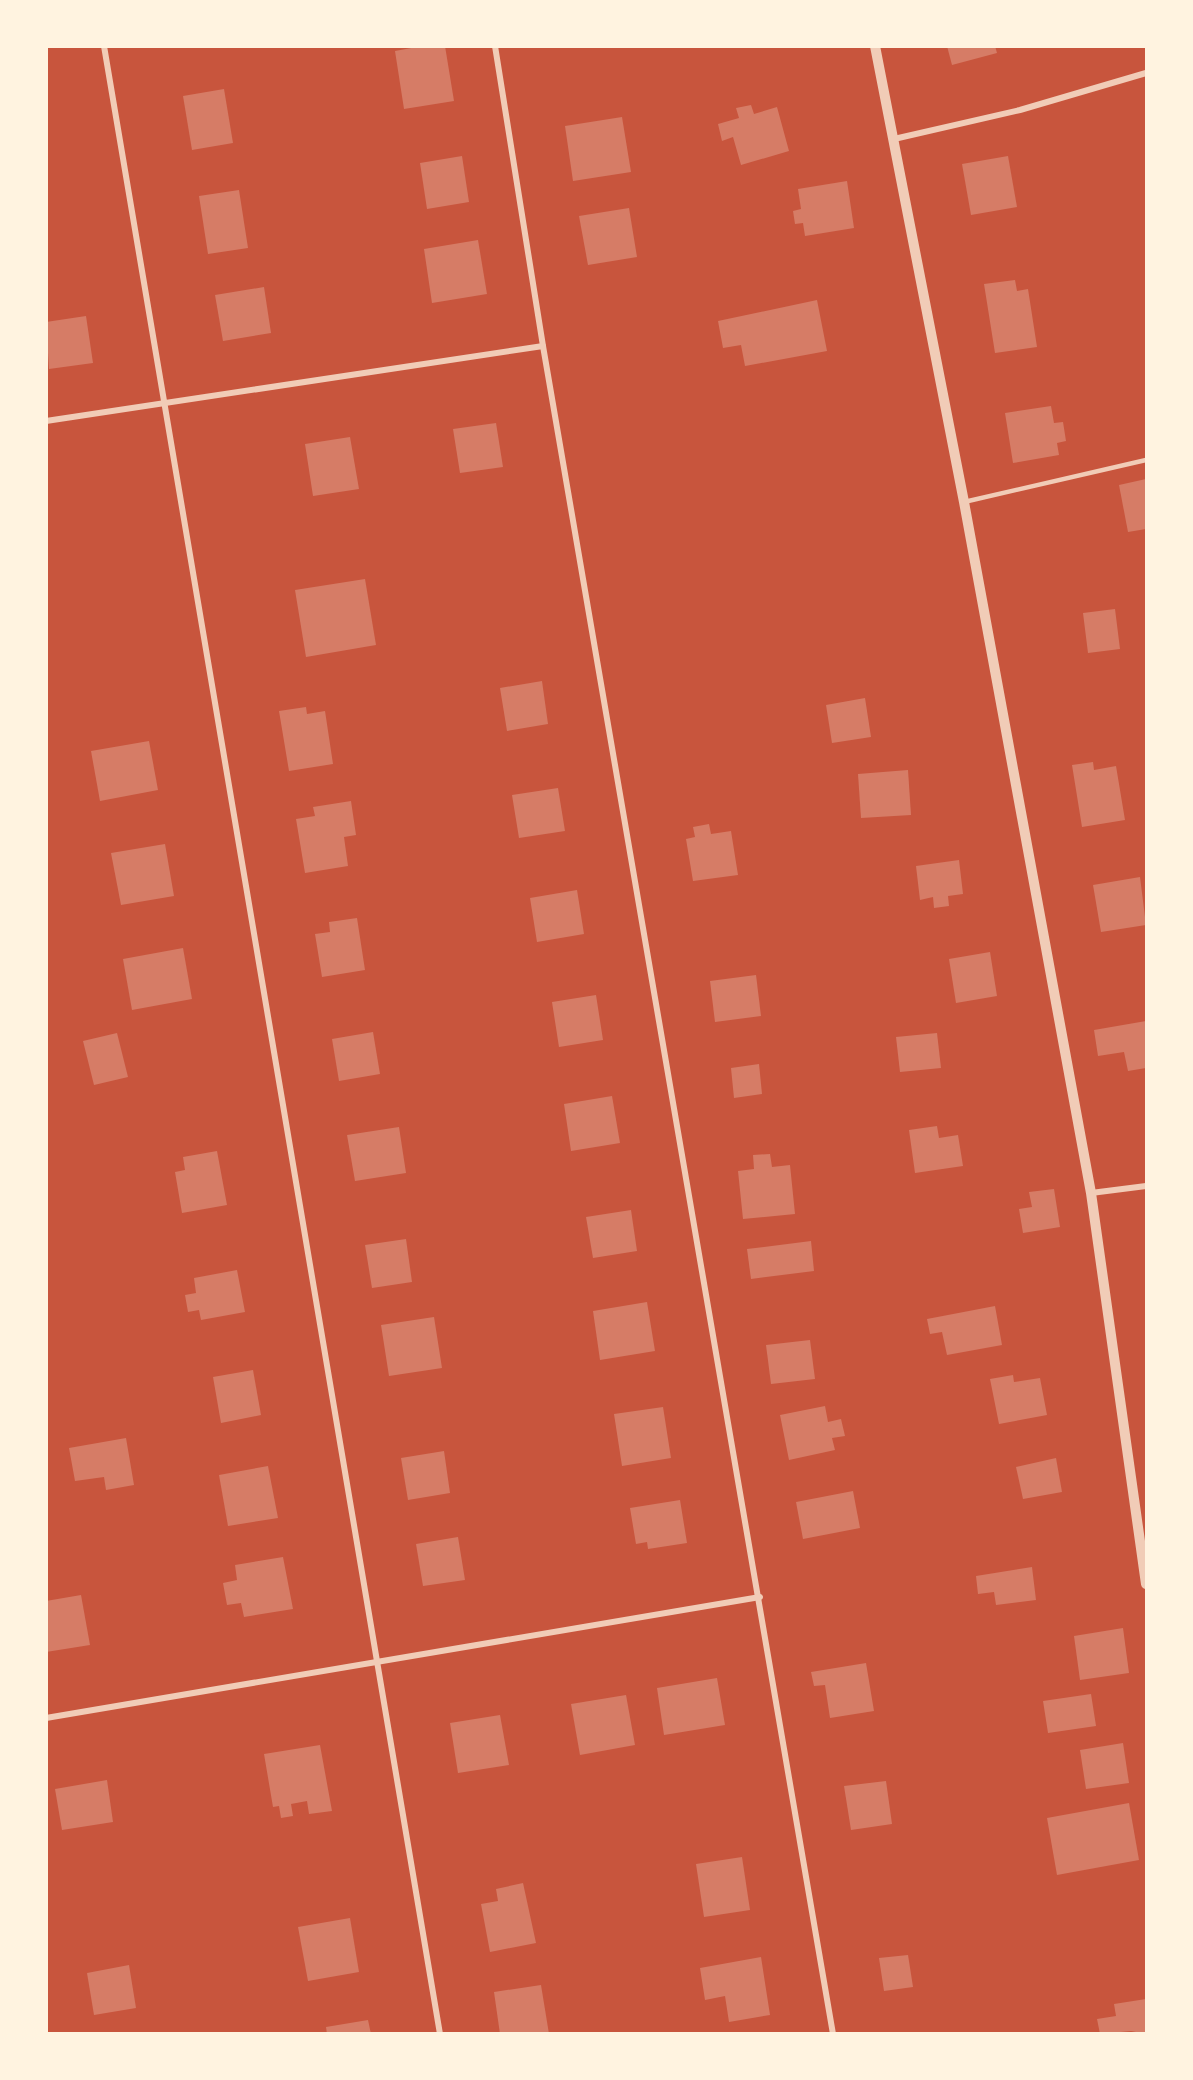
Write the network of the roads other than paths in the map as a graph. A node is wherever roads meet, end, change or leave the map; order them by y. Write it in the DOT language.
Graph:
graph roads {
  1 [pos="104,46"];
  2 [pos="495,46"];
  3 [pos="875,46"];
  4 [pos="1146,73"];
  5 [pos="894,139"];
  6 [pos="543,346"];
  7 [pos="162,401"];
  8 [pos="46,421"];
  9 [pos="1146,460"];
  10 [pos="964,502"];
  11 [pos="1146,1186"];
  12 [pos="1091,1194"];
  13 [pos="1146,1584"];
  14 [pos="760,1597"];
  15 [pos="379,1662"];
  16 [pos="46,1718"];
  17 [pos="440,2034"];
  18 [pos="833,2034"];
  1 -- 7 [label="street"];
  2 -- 6 [label="street"];
  3 -- 5 [label="street"];
  4 -- 5 [label="street"];
  5 -- 10 [label="street"];
  6 -- 7 [label="street"];
  6 -- 14 [label="street"];
  7 -- 8 [label="street"];
  7 -- 15 [label="street"];
  9 -- 10 [label="lane"];
  10 -- 12 [label="street"];
  11 -- 12 [label="street"];
  12 -- 13 [label="street"];
  14 -- 15 [label="street"];
  14 -- 18 [label="street"];
  15 -- 16 [label="street"];
  15 -- 17 [label="street"];
}
